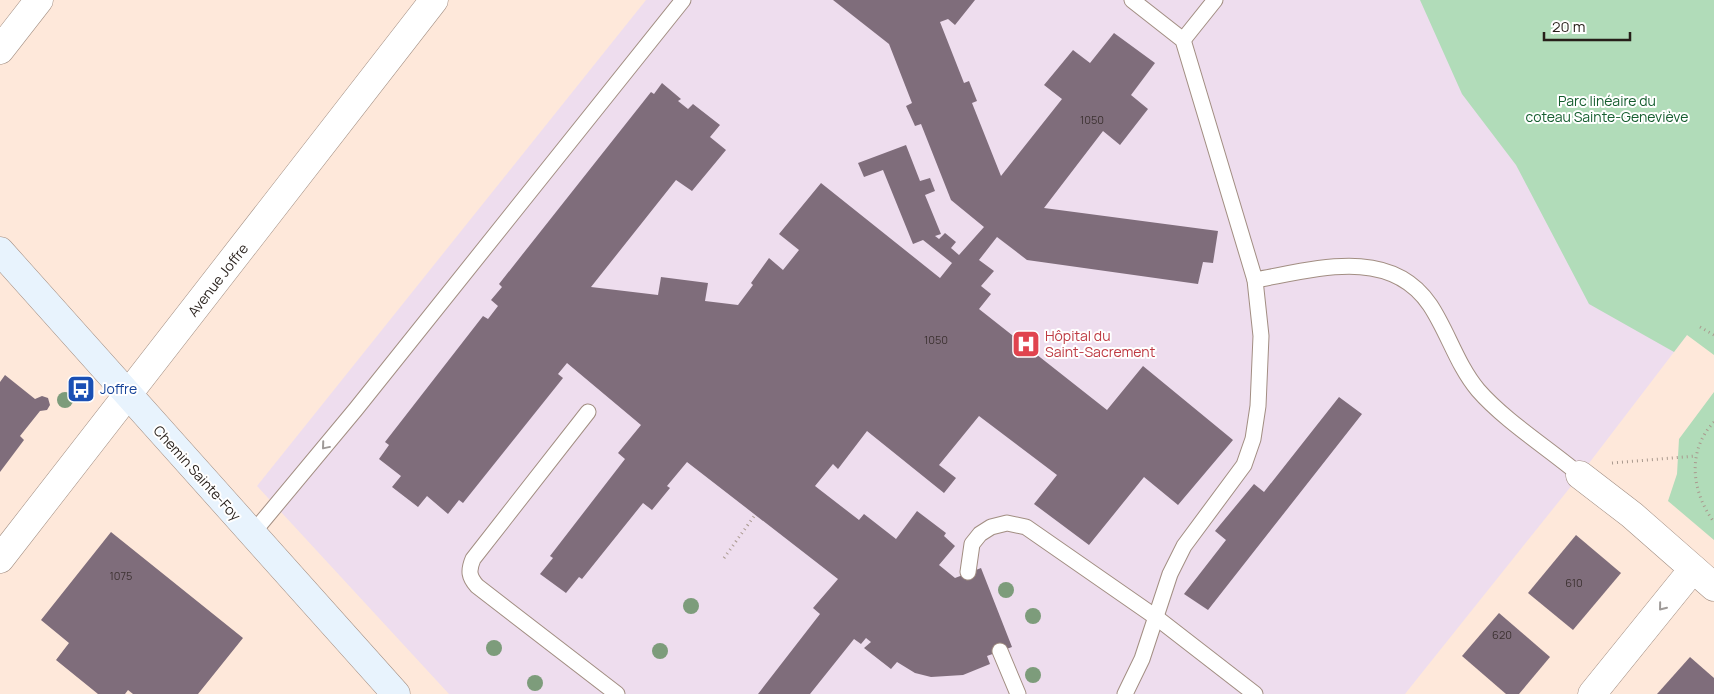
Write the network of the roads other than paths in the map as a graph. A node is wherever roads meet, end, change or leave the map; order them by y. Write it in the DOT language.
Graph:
graph roads {
  1 [pos="39,0"];
  2 [pos="434,0"];
  3 [pos="683,0"];
  4 [pos="1132,0"];
  5 [pos="1215,0"];
  6 [pos="1183,40"];
  7 [pos="0,50"];
  8 [pos="0,251"];
  9 [pos="1255,280"];
  10 [pos="127,396"];
  11 [pos="588,412"];
  12 [pos="1580,475"];
  13 [pos="252,534"];
  14 [pos="0,559"];
  15 [pos="1693,569"];
  16 [pos="968,572"];
  17 [pos="1714,587"];
  18 [pos="1157,618"];
  19 [pos="1000,651"];
  20 [pos="396,694"];
  21 [pos="617,694"];
  22 [pos="1018,694"];
  23 [pos="1125,694"];
  24 [pos="1255,694"];
  25 [pos="1592,694"];
  1 -- 7 [label="street"];
  2 -- 10 [label="street, Avenue Joffre"];
  3 -- 13 [label="lane, one-way"];
  4 -- 6 [label="lane"];
  5 -- 6 [label="lane"];
  6 -- 9 [label="lane"];
  8 -- 10 [label="main road, Chemin Sainte-Foy"];
  9 -- 12 [label="lane"];
  9 -- 18 [label="lane"];
  10 -- 13 [label="main road, Chemin Sainte-Foy"];
  10 -- 14 [label="street, Avenue Joffre"];
  11 -- 21 [label="lane"];
  12 -- 15 [label="street"];
  13 -- 20 [label="main road, Chemin Sainte-Foy"];
  15 -- 17 [label="street"];
  15 -- 25 [label="street, one-way"];
  16 -- 18 [label="lane"];
  18 -- 23 [label="lane"];
  18 -- 24 [label="lane"];
  19 -- 22 [label="lane"];
}
